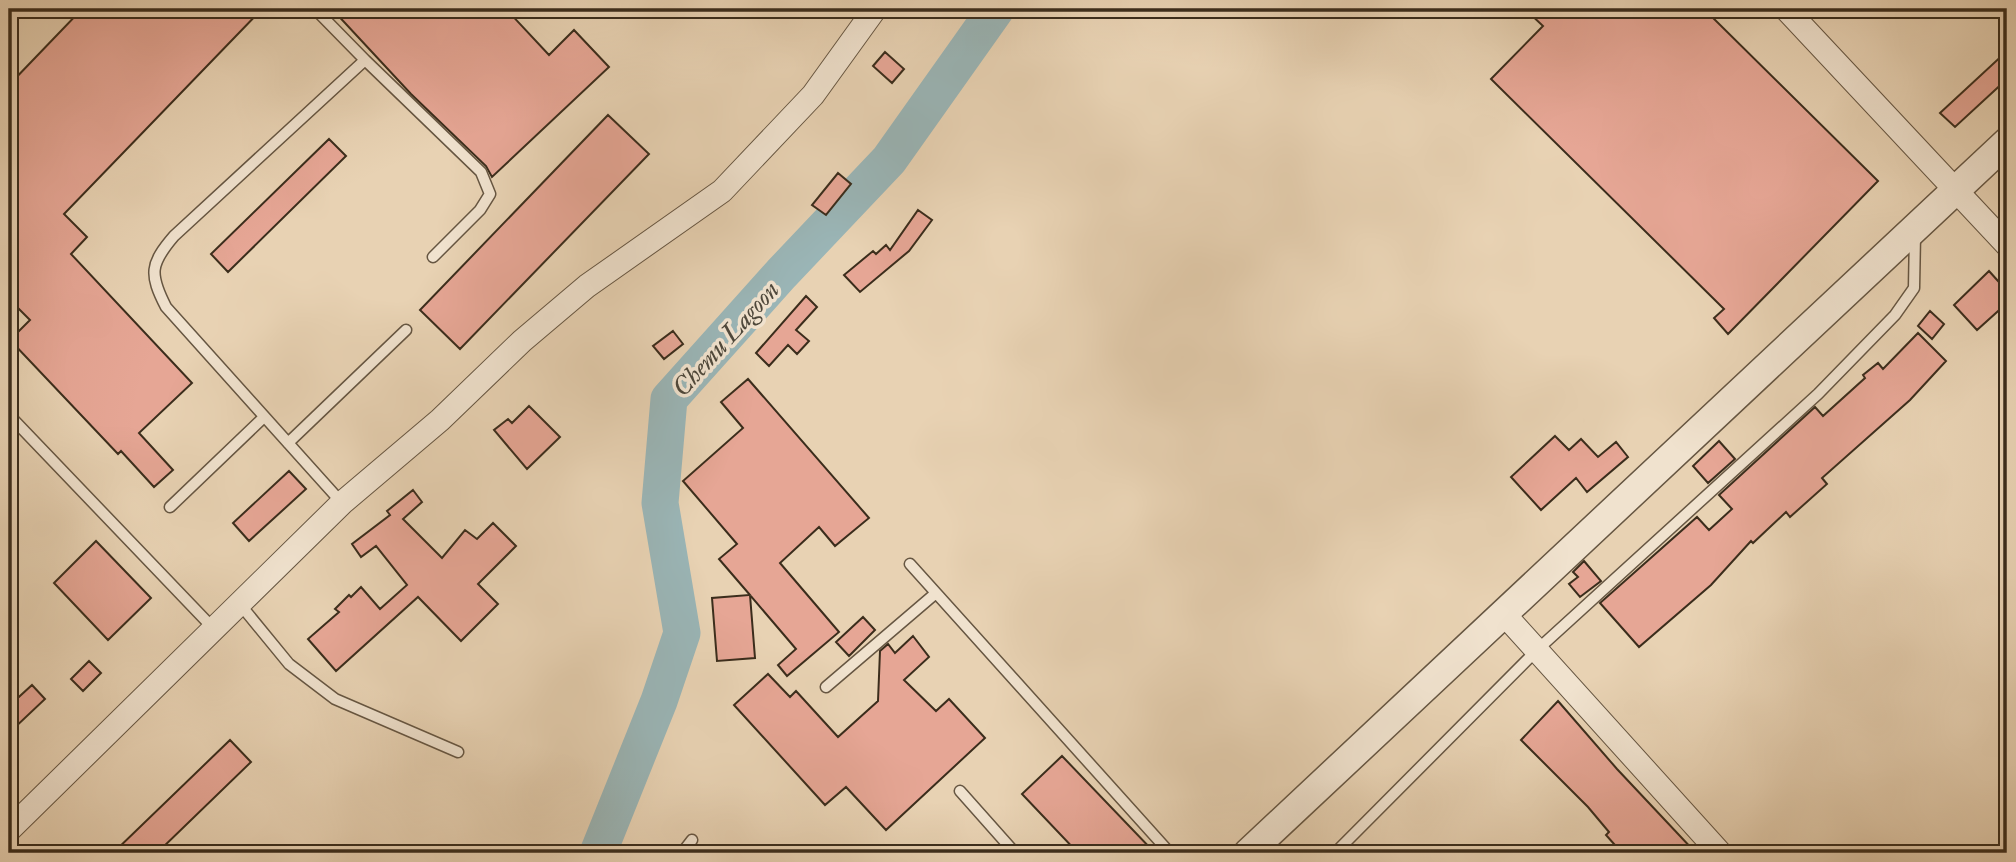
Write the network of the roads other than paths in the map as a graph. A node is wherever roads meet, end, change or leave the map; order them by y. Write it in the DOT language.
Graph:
graph roads {
  1 [pos="315,9"];
  2 [pos="875,9"];
  3 [pos="1786,9"];
  4 [pos="365,60"];
  5 [pos="2007,142"];
  6 [pos="1955,189"];
  7 [pos="1915,228"];
  8 [pos="2007,245"];
  9 [pos="433,257"];
  10 [pos="406,330"];
  11 [pos="9,415"];
  12 [pos="264,417"];
  13 [pos="288,443"];
  14 [pos="342,503"];
  15 [pos="170,507"];
  16 [pos="910,565"];
  17 [pos="936,593"];
  18 [pos="239,603"];
  19 [pos="1504,614"];
  20 [pos="213,628"];
  21 [pos="1537,650"];
  22 [pos="826,687"];
  23 [pos="458,752"];
  24 [pos="960,790"];
  25 [pos="9,830"];
  26 [pos="692,840"];
  27 [pos="682,853"];
  28 [pos="1015,853"];
  29 [pos="1170,853"];
  30 [pos="1248,853"];
  31 [pos="1335,853"];
  32 [pos="1720,853"];
  1 -- 4 [label="lane"];
  2 -- 14 [label="street"];
  3 -- 6 [label="street"];
  4 -- 9 [label="lane"];
  4 -- 12 [label="lane"];
  5 -- 6 [label="street"];
  6 -- 7 [label="street"];
  6 -- 8 [label="street"];
  7 -- 19 [label="street"];
  7 -- 21 [label="lane"];
  10 -- 13 [label="lane"];
  11 -- 20 [label="lane"];
  12 -- 13 [label="lane"];
  12 -- 15 [label="lane"];
  13 -- 14 [label="lane"];
  14 -- 18 [label="street"];
  16 -- 17 [label="lane"];
  17 -- 22 [label="lane"];
  17 -- 29 [label="lane"];
  18 -- 20 [label="street"];
  18 -- 23 [label="lane"];
  19 -- 21 [label="street"];
  19 -- 30 [label="street"];
  20 -- 25 [label="street"];
  21 -- 31 [label="lane"];
  21 -- 32 [label="street"];
  24 -- 28 [label="lane"];
  26 -- 27 [label="lane"];
}
